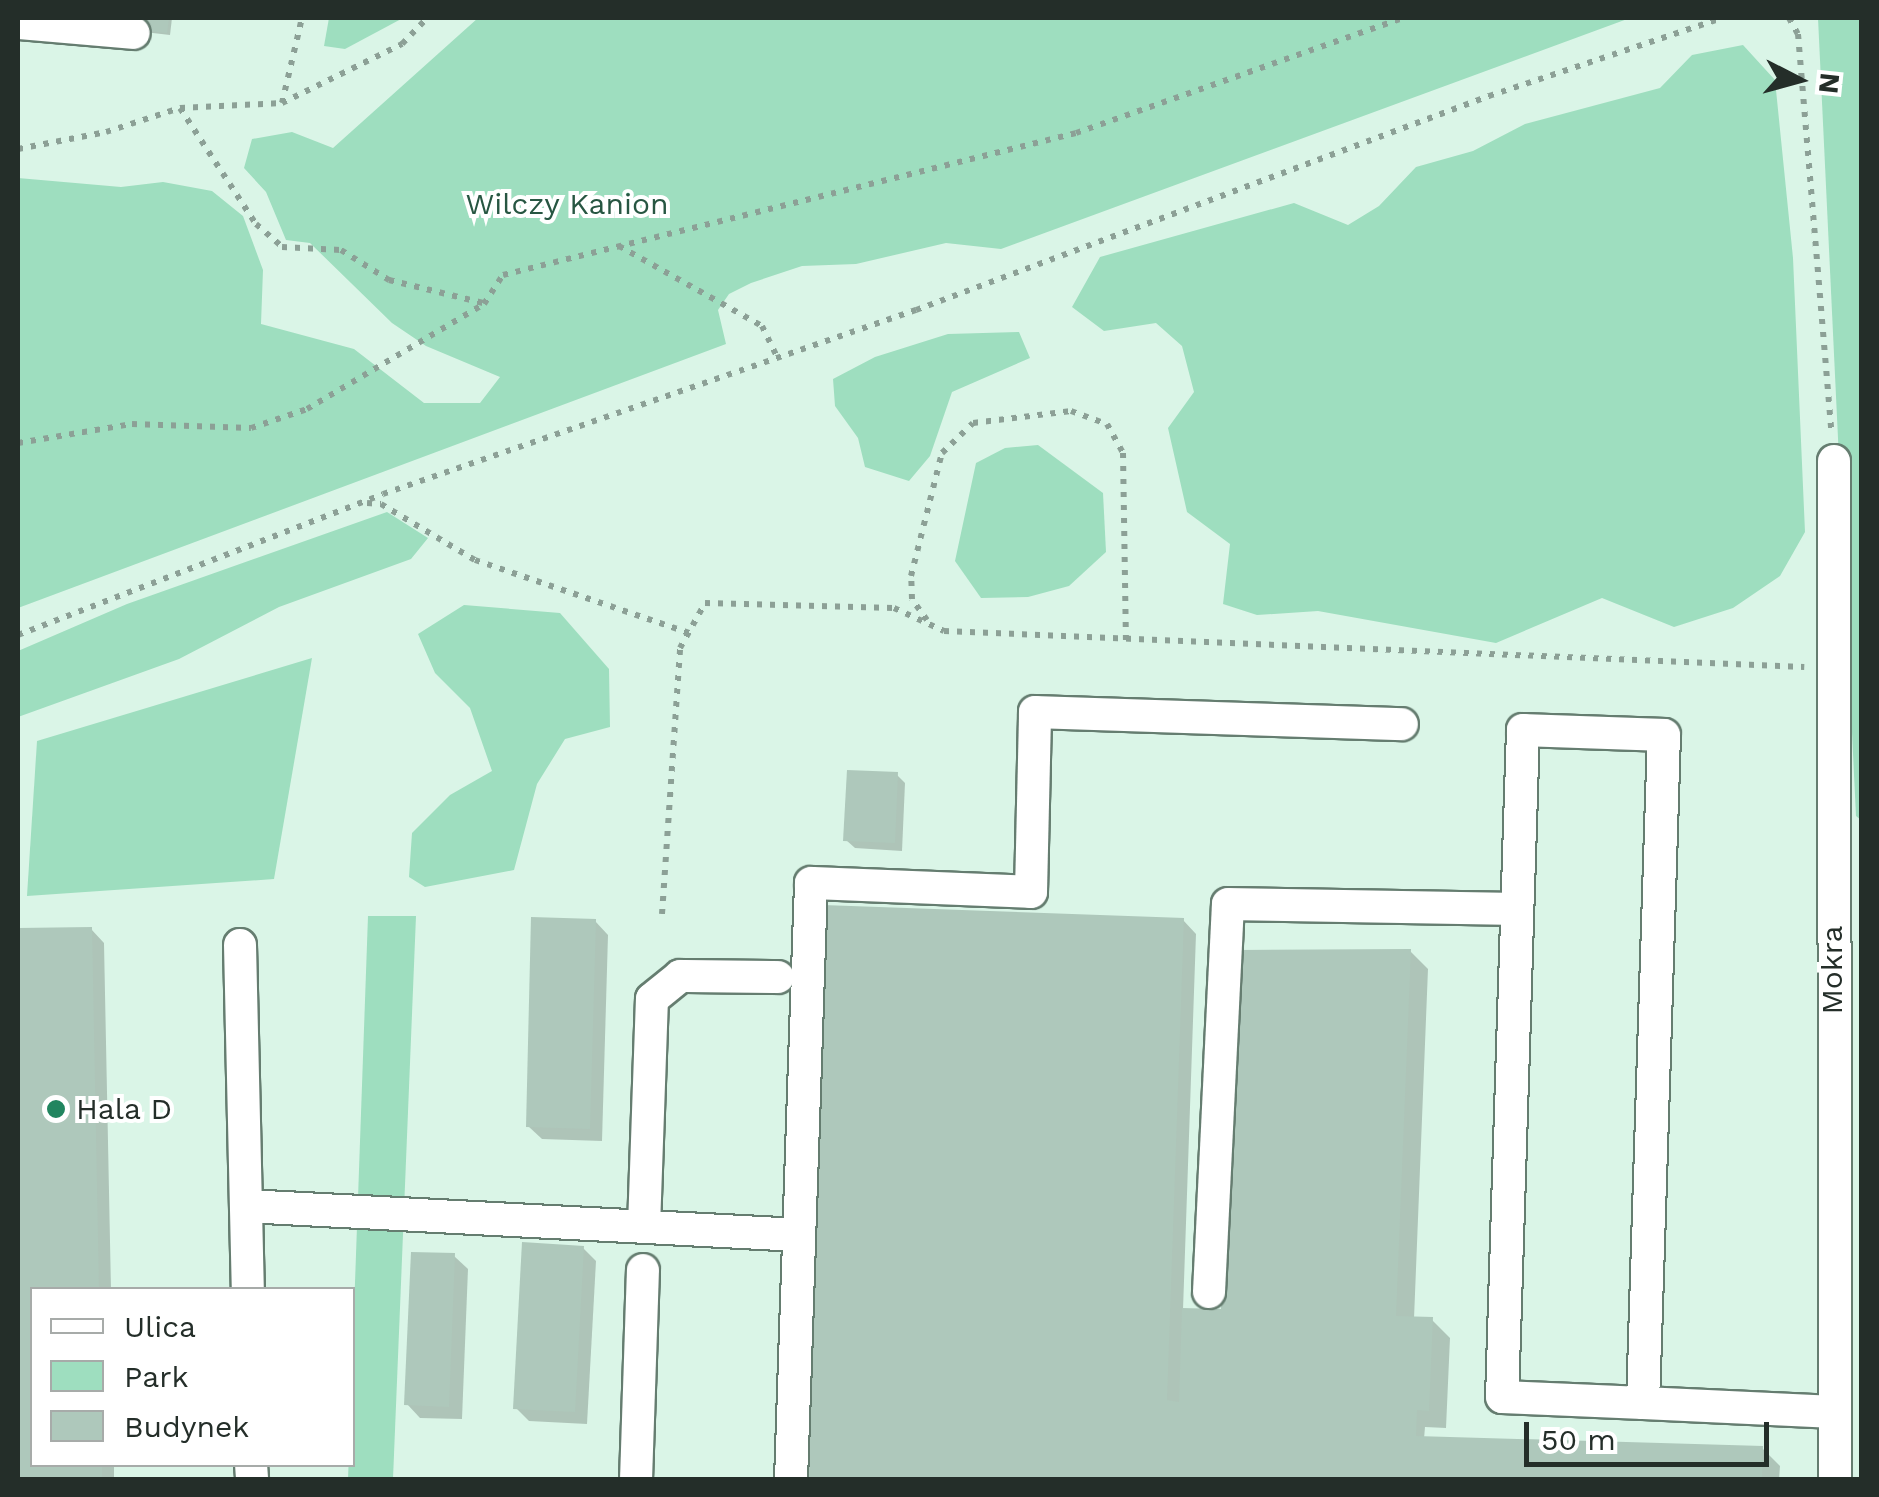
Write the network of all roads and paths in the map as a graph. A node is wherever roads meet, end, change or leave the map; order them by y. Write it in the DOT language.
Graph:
graph roads {
  1 [pos="302,18"];
  2 [pos="427,18"];
  3 [pos="1402,18"];
  4 [pos="1722,18"];
  5 [pos="1789,18"];
  6 [pos="18,23"];
  7 [pos="134,33"];
  8 [pos="282,103"];
  9 [pos="180,108"];
  10 [pos="18,148"];
  11 [pos="618,246"];
  12 [pos="484,304"];
  13 [pos="777,357"];
  14 [pos="18,443"];
  15 [pos="1834,461"];
  16 [pos="360,503"];
  17 [pos="944,632"];
  18 [pos="692,634"];
  19 [pos="18,635"];
  20 [pos="1126,640"];
  21 [pos="1830,668"];
  22 [pos="1402,724"];
  23 [pos="1517,910"];
  24 [pos="662,914"];
  25 [pos="240,945"];
  26 [pos="778,977"];
  27 [pos="246,1206"];
  28 [pos="644,1227"];
  29 [pos="799,1235"];
  30 [pos="642,1270"];
  31 [pos="248,1287"];
  32 [pos="1208,1292"];
  33 [pos="1643,1404"];
  34 [pos="1835,1412"];
  35 [pos="636,1480"];
  36 [pos="791,1480"];
  37 [pos="1836,1480"];
  1 -- 8 [label="path"];
  2 -- 8 [label="path"];
  3 -- 11 [label="path"];
  4 -- 13 [label="path"];
  5 -- 15 [label="path"];
  6 -- 7 [label="street"];
  8 -- 9 [label="path"];
  9 -- 10 [label="path"];
  9 -- 12 [label="path"];
  11 -- 12 [label="path"];
  11 -- 13 [label="path"];
  12 -- 14 [label="path"];
  13 -- 16 [label="path"];
  15 -- 21 [label="street, Mokra"];
  16 -- 18 [label="path"];
  16 -- 19 [label="path"];
  17 -- 18 [label="path"];
  17 -- 20 [label="path"];
  17 -- 20 [label="path"];
  18 -- 24 [label="path"];
  20 -- 21 [label="path"];
  21 -- 34 [label="street, Mokra"];
  22 -- 29 [label="street"];
  23 -- 32 [label="street"];
  23 -- 33 [label="street"];
  23 -- 33 [label="street"];
  25 -- 27 [label="street"];
  26 -- 28 [label="street"];
  27 -- 28 [label="street"];
  27 -- 31 [label="street"];
  28 -- 29 [label="street"];
  29 -- 36 [label="street"];
  30 -- 35 [label="street"];
  33 -- 34 [label="street"];
  34 -- 37 [label="street, Mokra"];
}
